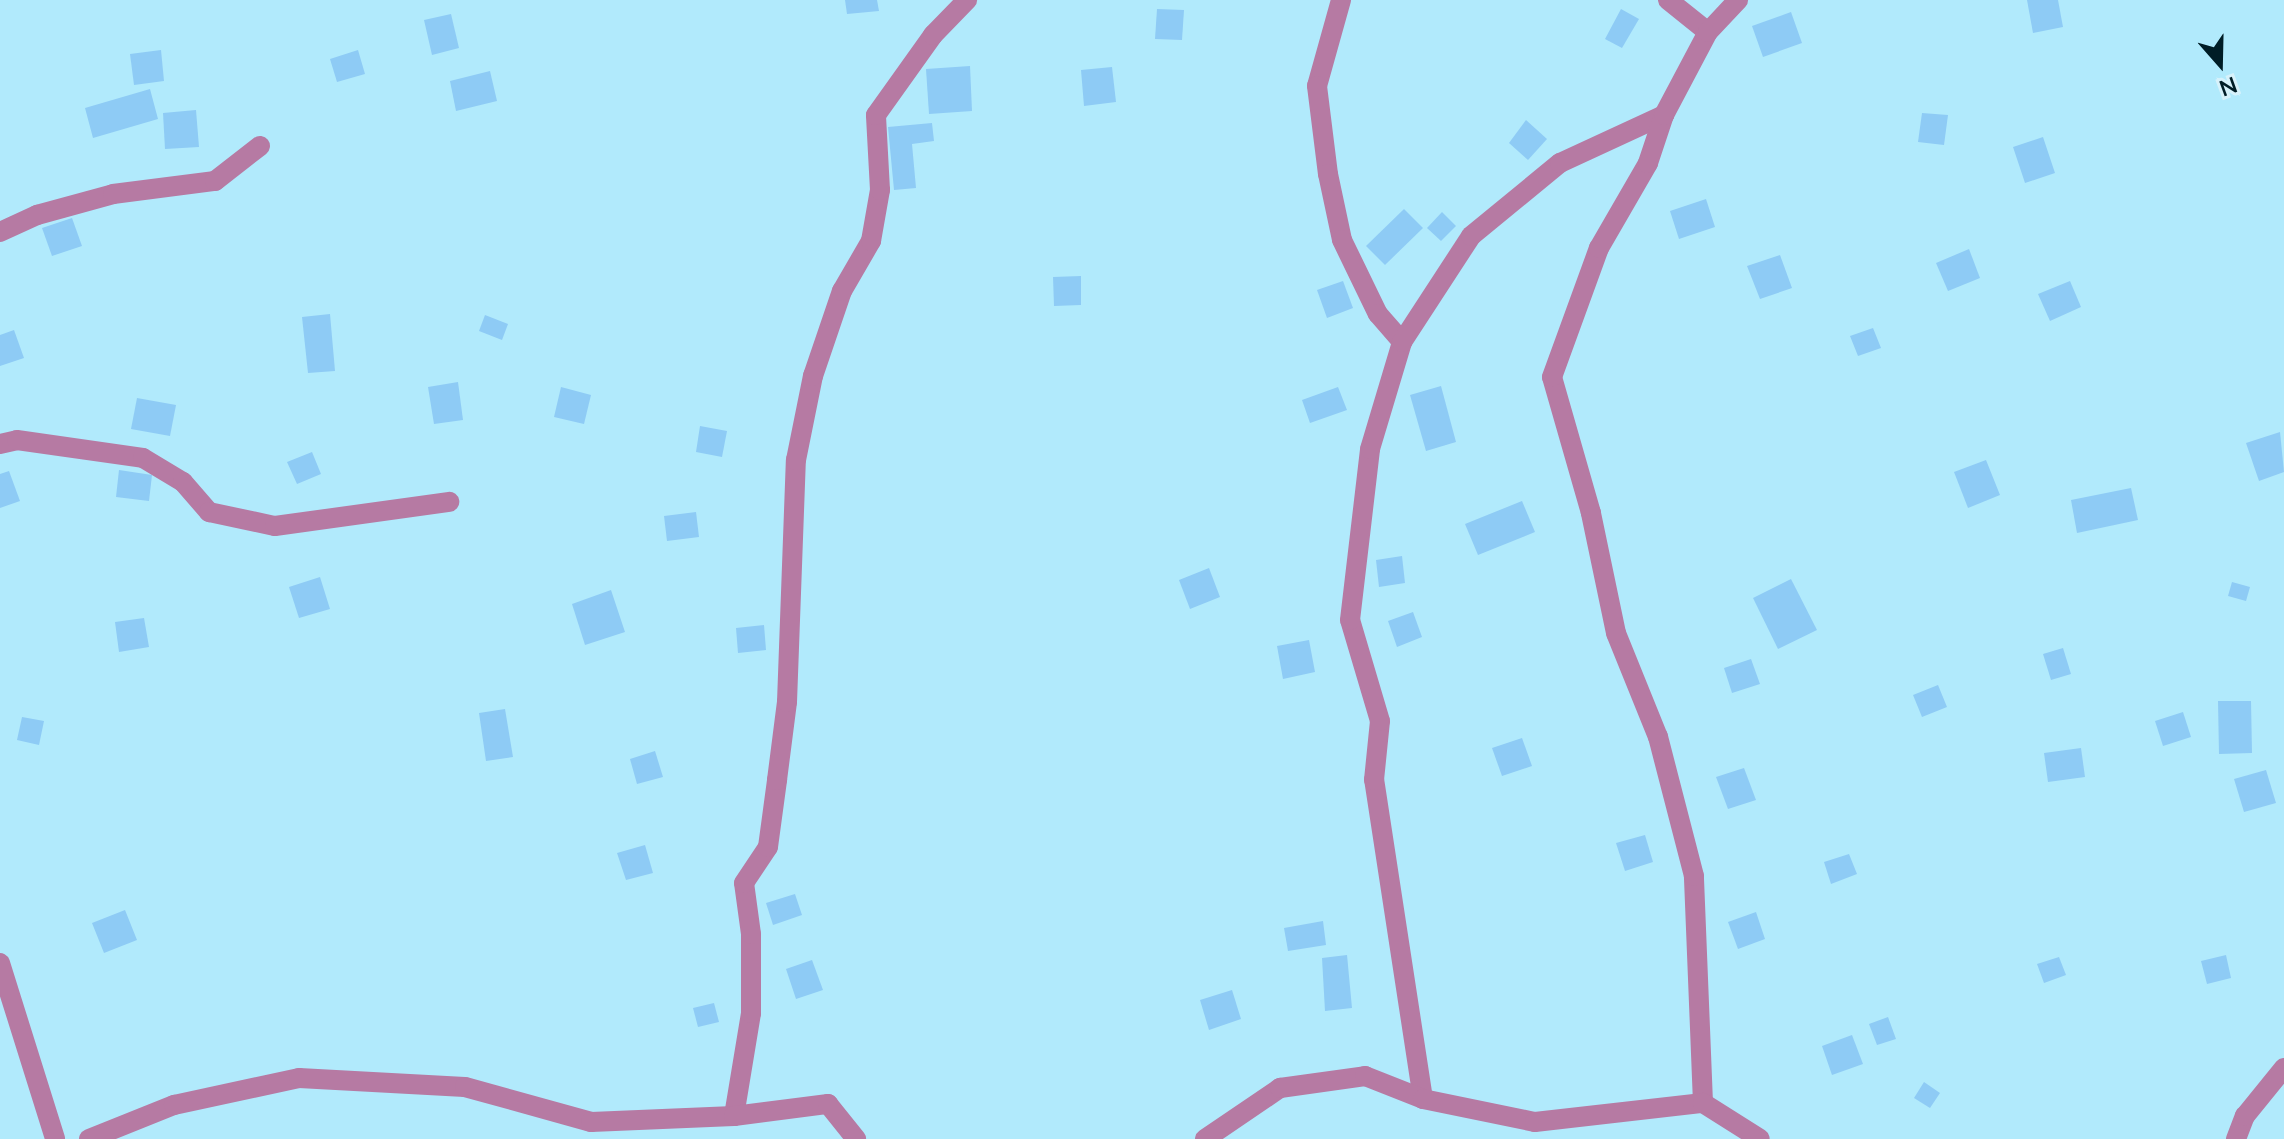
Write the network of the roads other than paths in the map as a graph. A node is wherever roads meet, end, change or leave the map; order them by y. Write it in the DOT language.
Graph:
graph roads {
  1 [pos="967,0"];
  2 [pos="1341,0"];
  3 [pos="1668,0"];
  4 [pos="1738,0"];
  5 [pos="1708,32"];
  6 [pos="1664,115"];
  7 [pos="260,146"];
  8 [pos="0,232"];
  9 [pos="1402,342"];
  10 [pos="0,444"];
  11 [pos="449,502"];
  12 [pos="0,963"];
  13 [pos="2284,1068"];
  14 [pos="1423,1099"];
  15 [pos="1703,1103"];
  16 [pos="734,1116"];
  17 [pos="55,1139"];
  18 [pos="89,1139"];
  19 [pos="856,1139"];
  20 [pos="1205,1139"];
  21 [pos="1760,1139"];
  22 [pos="2236,1139"];
  1 -- 16 [label="street"];
  2 -- 9 [label="street"];
  3 -- 5 [label="street"];
  4 -- 5 [label="street"];
  5 -- 6 [label="street"];
  6 -- 9 [label="street"];
  6 -- 15 [label="street"];
  7 -- 8 [label="street"];
  9 -- 14 [label="street"];
  10 -- 11 [label="street"];
  12 -- 17 [label="street"];
  13 -- 22 [label="street"];
  14 -- 15 [label="street"];
  14 -- 20 [label="street"];
  15 -- 21 [label="street"];
  16 -- 18 [label="street"];
  16 -- 19 [label="street"];
}
